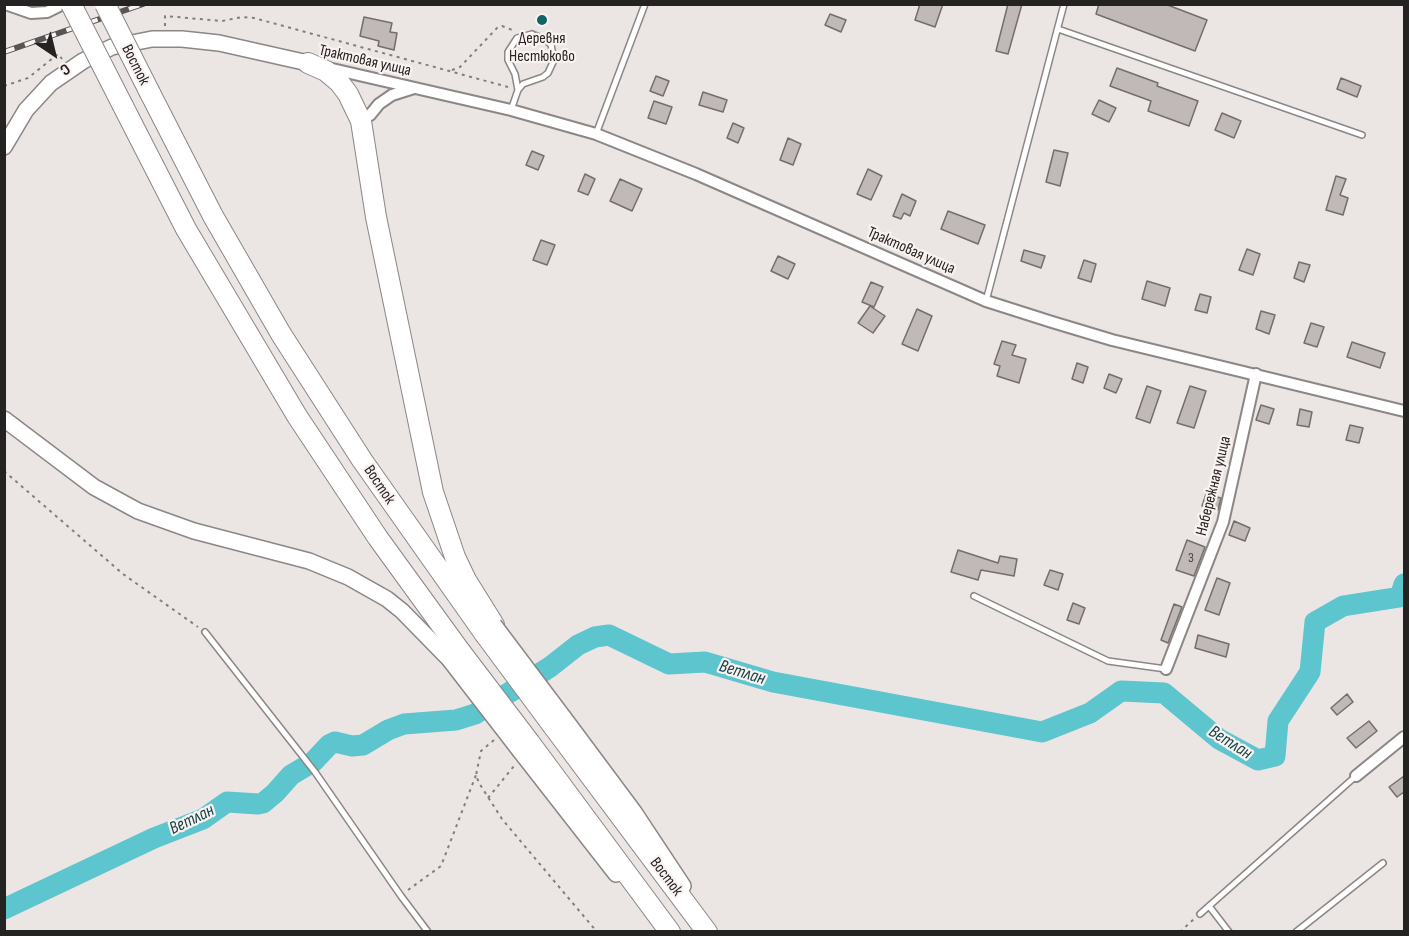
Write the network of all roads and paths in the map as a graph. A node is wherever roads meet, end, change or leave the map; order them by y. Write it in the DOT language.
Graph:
graph roads {
  1 [pos="5,4"];
  2 [pos="63,4"];
  3 [pos="71,4"];
  4 [pos="105,4"];
  5 [pos="645,4"];
  6 [pos="1064,4"];
  7 [pos="1058,29"];
  8 [pos="522,36"];
  9 [pos="308,63"];
  10 [pos="452,70"];
  11 [pos="28,78"];
  12 [pos="4,86"];
  13 [pos="416,87"];
  14 [pos="518,90"];
  15 [pos="511,110"];
  16 [pos="370,115"];
  17 [pos="596,134"];
  18 [pos="1362,135"];
  19 [pos="4,147"];
  20 [pos="986,301"];
  21 [pos="1256,374"];
  22 [pos="1404,411"];
  23 [pos="4,419"];
  24 [pos="4,471"];
  25 [pos="974,596"];
  26 [pos="489,629"];
  27 [pos="205,632"];
  28 [pos="454,655"];
  29 [pos="1166,669"];
  30 [pos="558,722"];
  31 [pos="498,736"];
  32 [pos="1404,737"];
  33 [pos="523,751"];
  34 [pos="476,776"];
  35 [pos="1356,776"];
  36 [pos="488,798"];
  37 [pos="1383,863"];
  38 [pos="401,896"];
  39 [pos="1209,906"];
  40 [pos="1200,914"];
  41 [pos="428,932"];
  42 [pos="597,932"];
  43 [pos="664,932"];
  44 [pos="670,932"];
  45 [pos="707,932"];
  46 [pos="712,932"];
  47 [pos="1180,932"];
  48 [pos="1229,932"];
  49 [pos="1296,932"];
  1 -- 2 [label="street"];
  3 -- 28 [label="highway, Восток, bridge"];
  4 -- 26 [label="highway, Восток, bridge"];
  5 -- 17 [label="lane"];
  6 -- 7 [label="lane"];
  7 -- 18 [label="lane"];
  7 -- 20 [label="lane"];
  8 -- 10 [label="path"];
  8 -- 14 [label="lane"];
  8 -- 14 [label="lane"];
  9 -- 13 [label="street, Трактовая улица"];
  9 -- 19 [label="main road"];
  9 -- 26 [label="highway"];
  11 -- 12 [label="path"];
  13 -- 15 [label="street, Трактовая улица"];
  13 -- 16 [label="street, Трактовая улица"];
  14 -- 15 [label="lane"];
  15 -- 17 [label="street, Трактовая улица"];
  17 -- 20 [label="street, Трактовая улица"];
  20 -- 21 [label="street, Трактовая улица"];
  21 -- 22 [label="street, Трактовая улица"];
  21 -- 29 [label="street, Набережная улица"];
  23 -- 28 [label="main road"];
  24 -- 27 [label="path"];
  25 -- 29 [label="lane"];
  26 -- 30 [label="highway, Восток, bridge"];
  27 -- 38 [label="lane"];
  28 -- 33 [label="highway, Восток, bridge"];
  30 -- 45 [label="highway, Восток"];
  30 -- 46 [label="main road"];
  31 -- 34 [label="path"];
  32 -- 35 [label="street"];
  33 -- 36 [label="path"];
  33 -- 43 [label="main road"];
  33 -- 44 [label="highway, Восток"];
  34 -- 36 [label="path"];
  34 -- 38 [label="path"];
  35 -- 39 [label="lane"];
  36 -- 42 [label="path"];
  37 -- 49 [label="lane"];
  38 -- 41 [label="lane"];
  39 -- 40 [label="lane"];
  39 -- 48 [label="lane"];
  40 -- 47 [label="path"];
}
